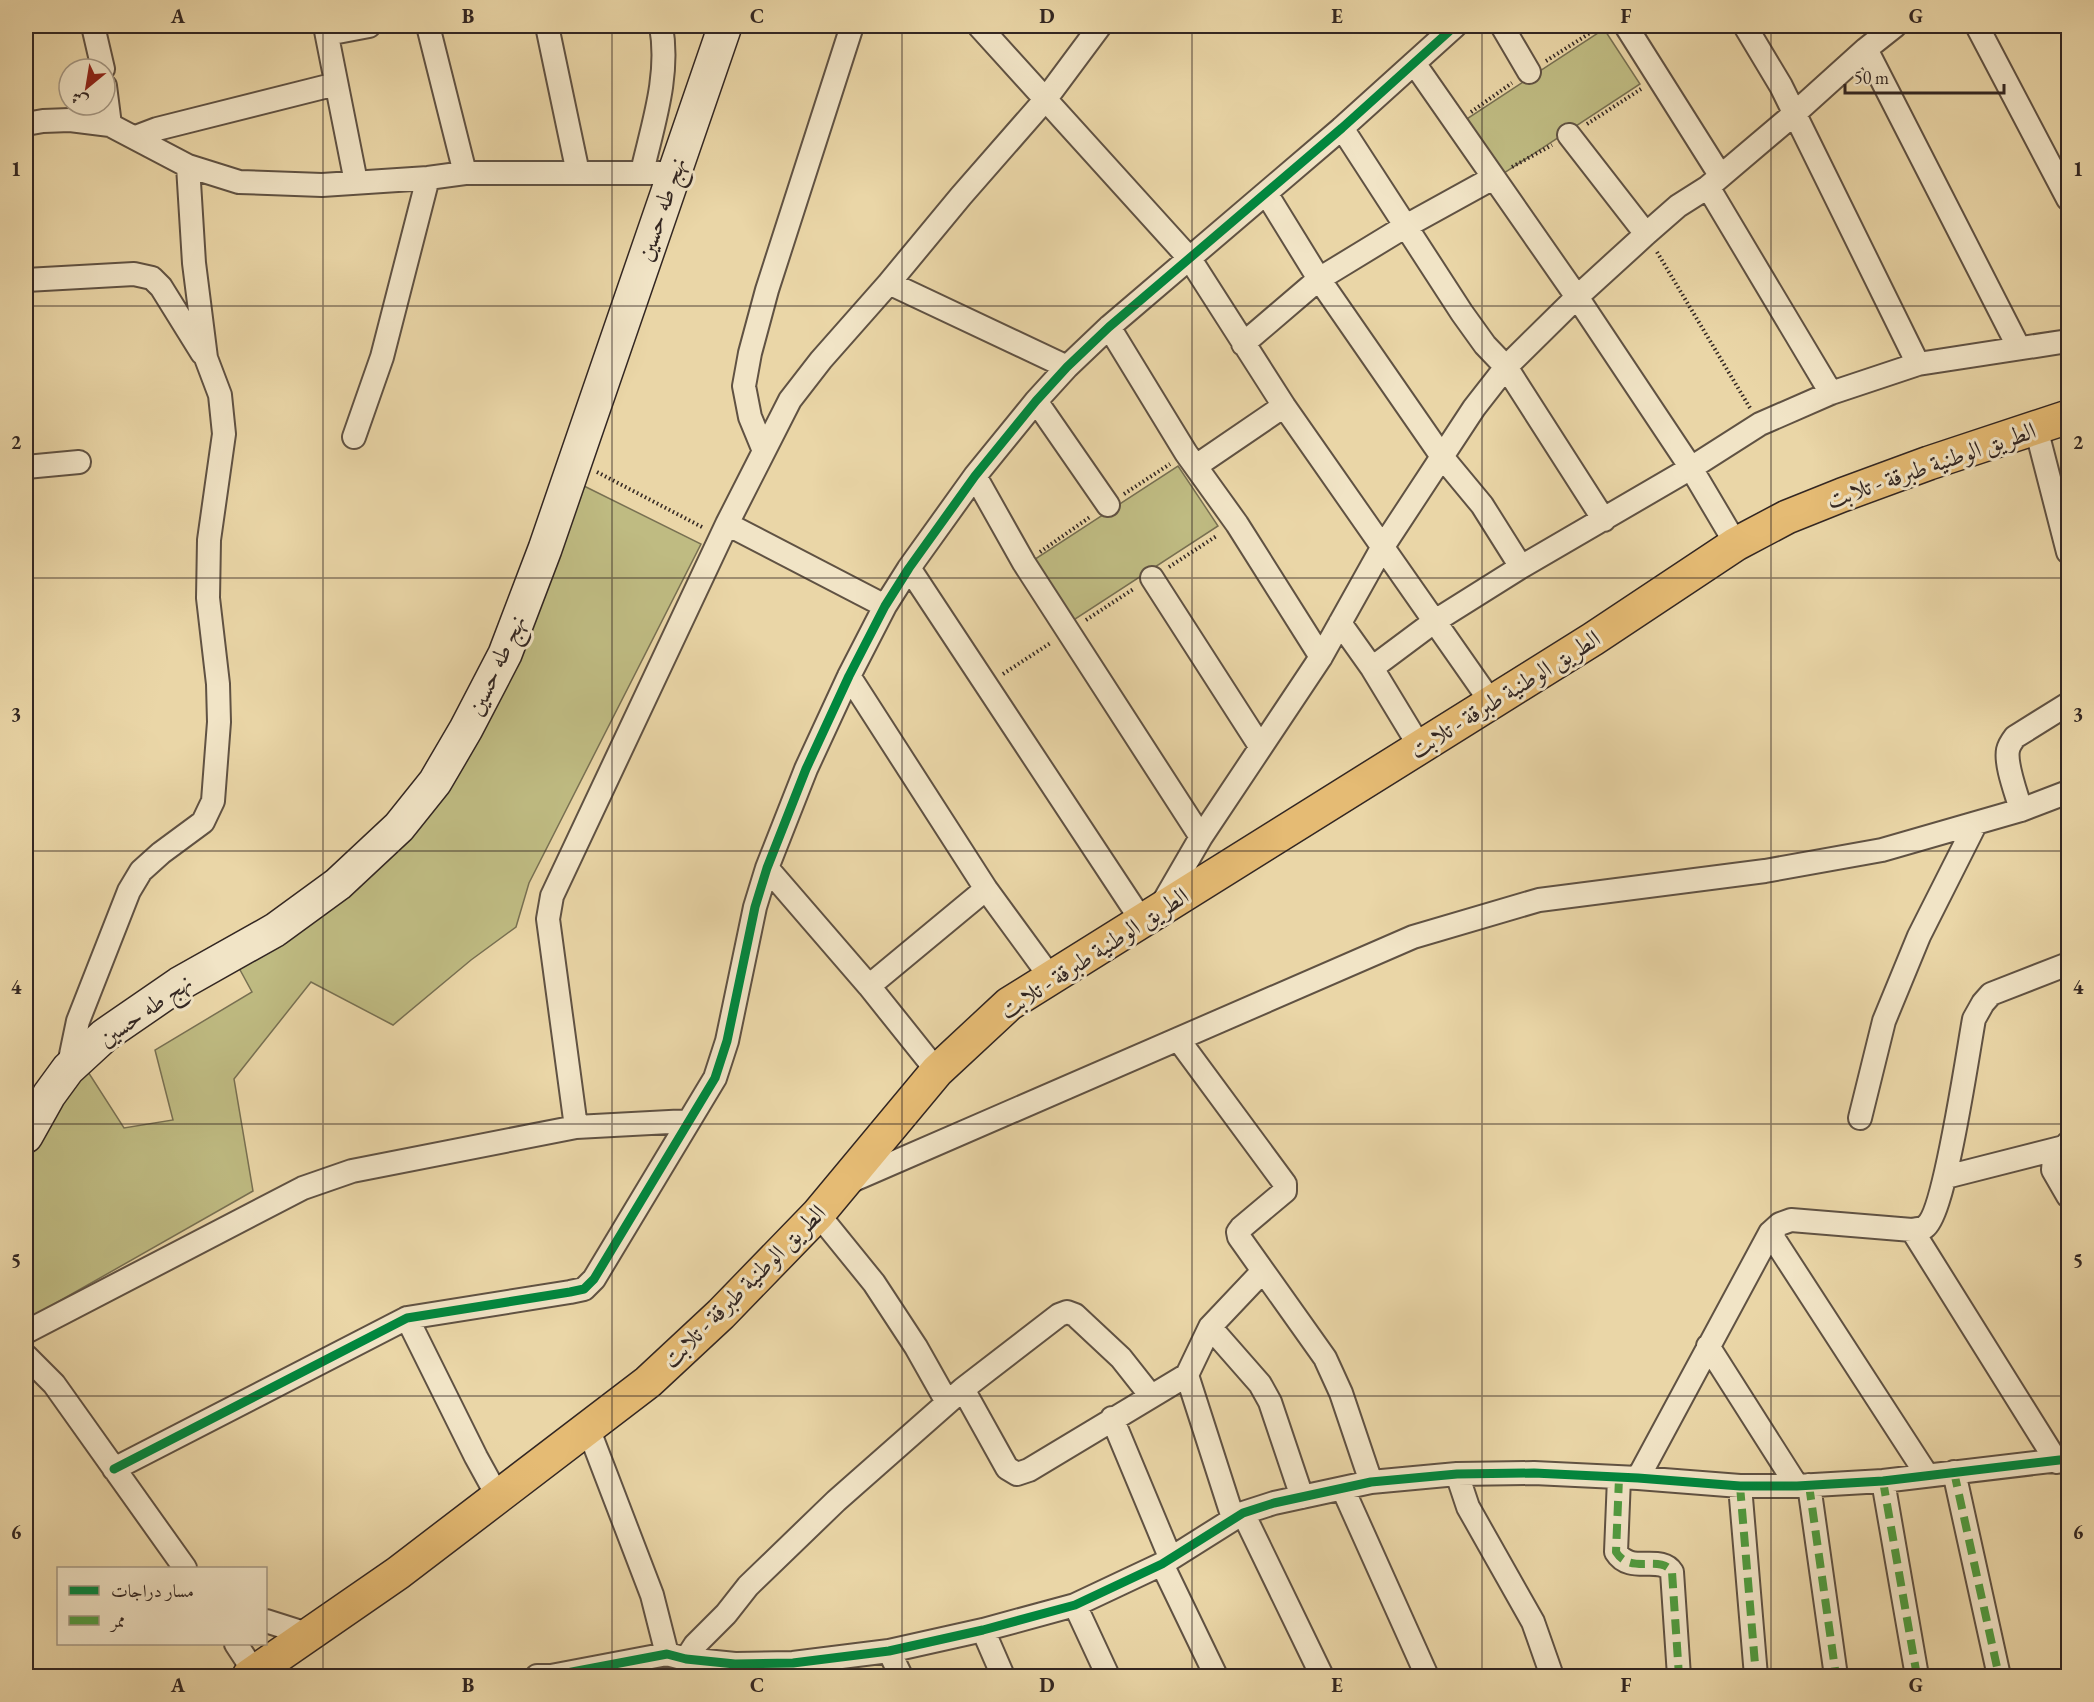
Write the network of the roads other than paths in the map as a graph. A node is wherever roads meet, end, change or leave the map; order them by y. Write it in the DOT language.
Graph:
graph roads {
  1 [pos="93,26"];
  2 [pos="369,26"];
  3 [pos="428,26"];
  4 [pos="547,26"];
  5 [pos="661,26"];
  6 [pos="724,26"];
  7 [pos="852,26"];
  8 [pos="979,26"];
  9 [pos="1100,26"];
  10 [pos="1502,26"];
  11 [pos="1626,26"];
  12 [pos="1745,26"];
  13 [pos="1895,26"];
  14 [pos="1977,26"];
  15 [pos="1442,29"];
  16 [pos="326,30"];
  17 [pos="1866,49"];
  18 [pos="100,57"];
  19 [pos="1414,63"];
  20 [pos="1528,72"];
  21 [pos="336,84"];
  22 [pos="1045,100"];
  23 [pos="1794,114"];
  24 [pos="109,117"];
  25 [pos="26,124"];
  26 [pos="110,125"];
  27 [pos="1342,128"];
  28 [pos="1569,135"];
  29 [pos="136,137"];
  30 [pos="188,166"];
  31 [pos="465,173"];
  32 [pos="578,173"];
  33 [pos="658,173"];
  34 [pos="428,178"];
  35 [pos="1492,178"];
  36 [pos="1714,181"];
  37 [pos="356,182"];
  38 [pos="1266,193"];
  39 [pos="2068,199"];
  40 [pos="1406,226"];
  41 [pos="1646,234"];
  42 [pos="1190,259"];
  43 [pos="1319,279"];
  44 [pos="26,280"];
  45 [pos="889,283"];
  46 [pos="1576,297"];
  47 [pos="1109,327"];
  48 [pos="2068,341"];
  49 [pos="1243,344"];
  50 [pos="2019,348"];
  51 [pos="206,358"];
  52 [pos="1918,364"];
  53 [pos="1506,367"];
  54 [pos="1066,368"];
  55 [pos="1831,393"];
  56 [pos="1036,401"];
  57 [pos="1284,406"];
  58 [pos="2068,417"];
  59 [pos="2036,428"];
  60 [pos="354,437"];
  61 [pos="764,451"];
  62 [pos="1443,458"];
  63 [pos="79,462"];
  64 [pos="1196,466"];
  65 [pos="26,467"];
  66 [pos="1691,468"];
  67 [pos="975,476"];
  68 [pos="1108,505"];
  69 [pos="1604,520"];
  70 [pos="724,531"];
  71 [pos="1736,544"];
  72 [pos="1382,548"];
  73 [pos="2068,552"];
  74 [pos="1521,567"];
  75 [pos="909,568"];
  76 [pos="1152,578"];
  77 [pos="885,606"];
  78 [pos="1434,621"];
  79 [pos="1340,623"];
  80 [pos="1321,657"];
  81 [pos="1372,668"];
  82 [pos="849,676"];
  83 [pos="1491,702"];
  84 [pos="2068,704"];
  85 [pos="1260,746"];
  86 [pos="1420,747"];
  87 [pos="2068,792"];
  88 [pos="2021,810"];
  89 [pos="1975,825"];
  90 [pos="1201,837"];
  91 [pos="767,868"];
  92 [pos="986,889"];
  93 [pos="1150,915"];
  94 [pos="2068,964"];
  95 [pos="1051,978"];
  96 [pos="869,986"];
  97 [pos="1178,1040"];
  98 [pos="68,1069"];
  99 [pos="937,1071"];
  100 [pos="1860,1118"];
  101 [pos="688,1121"];
  102 [pos="576,1127"];
  103 [pos="26,1136"];
  104 [pos="2068,1145"];
  105 [pos="1946,1177"];
  106 [pos="840,1186"];
  107 [pos="2068,1196"];
  108 [pos="818,1214"];
  109 [pos="1912,1230"];
  110 [pos="1770,1233"];
  111 [pos="1263,1271"];
  112 [pos="407,1318"];
  113 [pos="1210,1327"];
  114 [pos="26,1332"];
  115 [pos="1708,1346"];
  116 [pos="26,1356"];
  117 [pos="1187,1375"];
  118 [pos="955,1396"];
  119 [pos="1151,1396"];
  120 [pos="1112,1418"];
  121 [pos="588,1428"];
  122 [pos="2063,1461"];
  123 [pos="114,1468"];
  124 [pos="1954,1472"];
  125 [pos="1457,1474"];
  126 [pos="1927,1475"];
  127 [pos="1629,1478"];
  128 [pos="1883,1481"];
  129 [pos="1371,1482"];
  130 [pos="1740,1486"];
  131 [pos="1803,1486"];
  132 [pos="1343,1489"];
  133 [pos="498,1497"];
  134 [pos="1302,1497"];
  135 [pos="1238,1516"];
  136 [pos="1166,1561"];
  137 [pos="184,1567"];
  138 [pos="1075,1605"];
  139 [pos="267,1621"];
  140 [pos="983,1630"];
  141 [pos="310,1635"];
  142 [pos="237,1645"];
  143 [pos="889,1651"];
  144 [pos="682,1663"];
  145 [pos="796,1670"];
  146 [pos="256,1676"];
  147 [pos="546,1676"];
  148 [pos="901,1677"];
  149 [pos="1003,1677"];
  150 [pos="1108,1677"];
  151 [pos="1216,1677"];
  152 [pos="1322,1677"];
  153 [pos="1427,1677"];
  154 [pos="1552,1677"];
  155 [pos="1678,1677"];
  156 [pos="1756,1677"];
  157 [pos="1836,1677"];
  158 [pos="1917,1677"];
  159 [pos="1999,1677"];
  1 -- 18 [label="street"];
  2 -- 16 [label="street"];
  3 -- 31 [label="street"];
  4 -- 32 [label="street"];
  5 -- 33 [label="street"];
  6 -- 33 [label="main road, نهج طه حسين"];
  7 -- 61 [label="street"];
  8 -- 22 [label="street"];
  9 -- 22 [label="street"];
  10 -- 20 [label="street"];
  11 -- 36 [label="street"];
  12 -- 23 [label="street"];
  13 -- 17 [label="street"];
  14 -- 39 [label="street"];
  15 -- 19 [label="street"];
  16 -- 21 [label="street"];
  17 -- 23 [label="street"];
  17 -- 50 [label="street"];
  19 -- 27 [label="street"];
  19 -- 35 [label="street"];
  21 -- 29 [label="street"];
  21 -- 37 [label="street"];
  22 -- 42 [label="street"];
  22 -- 45 [label="street"];
  23 -- 36 [label="street"];
  23 -- 52 [label="street"];
  24 -- 26 [label="street"];
  25 -- 26 [label="street"];
  26 -- 29 [label="street"];
  27 -- 38 [label="street"];
  27 -- 40 [label="street"];
  28 -- 41 [label="street"];
  29 -- 30 [label="street"];
  30 -- 37 [label="street"];
  30 -- 51 [label="street"];
  31 -- 32 [label="street"];
  31 -- 34 [label="street"];
  32 -- 33 [label="street"];
  33 -- 98 [label="main road, نهج طه حسين"];
  34 -- 37 [label="street"];
  34 -- 60 [label="street"];
  35 -- 40 [label="street"];
  35 -- 46 [label="street"];
  36 -- 41 [label="street"];
  36 -- 55 [label="street"];
  38 -- 42 [label="street"];
  38 -- 43 [label="street"];
  40 -- 43 [label="street"];
  40 -- 53 [label="street"];
  41 -- 46 [label="street"];
  42 -- 47 [label="street"];
  42 -- 49 [label="street"];
  43 -- 49 [label="street"];
  43 -- 62 [label="street"];
  44 -- 51 [label="street"];
  45 -- 54 [label="street"];
  45 -- 61 [label="street"];
  46 -- 53 [label="street"];
  46 -- 66 [label="street"];
  47 -- 54 [label="street"];
  47 -- 64 [label="street"];
  48 -- 50 [label="street"];
  49 -- 57 [label="street"];
  50 -- 52 [label="street"];
  51 -- 98 [label="street"];
  52 -- 55 [label="street"];
  53 -- 62 [label="street"];
  53 -- 69 [label="street"];
  54 -- 56 [label="street"];
  55 -- 66 [label="street"];
  56 -- 67 [label="street"];
  56 -- 68 [label="street"];
  57 -- 64 [label="street"];
  57 -- 72 [label="street"];
  58 -- 59 [label="main road, الطريق الوطنية طبرقة - تلابت"];
  59 -- 71 [label="main road, الطريق الوطنية طبرقة - تلابت"];
  59 -- 73 [label="street"];
  61 -- 70 [label="street"];
  62 -- 72 [label="street"];
  62 -- 74 [label="street"];
  63 -- 65 [label="street"];
  64 -- 80 [label="street"];
  66 -- 69 [label="street"];
  66 -- 71 [label="street"];
  67 -- 75 [label="street"];
  67 -- 90 [label="street"];
  69 -- 74 [label="street"];
  70 -- 77 [label="street"];
  70 -- 102 [label="street"];
  71 -- 83 [label="main road, الطريق الوطنية طبرقة - تلابت"];
  72 -- 78 [label="street"];
  72 -- 79 [label="street"];
  74 -- 78 [label="street"];
  75 -- 77 [label="street"];
  75 -- 93 [label="street"];
  76 -- 85 [label="street"];
  77 -- 82 [label="street"];
  78 -- 81 [label="street"];
  78 -- 83 [label="street"];
  79 -- 80 [label="street"];
  79 -- 81 [label="street"];
  80 -- 85 [label="street"];
  81 -- 86 [label="street"];
  82 -- 91 [label="street"];
  82 -- 92 [label="street"];
  83 -- 86 [label="main road, الطريق الوطنية طبرقة - تلابت"];
  84 -- 88 [label="street"];
  85 -- 90 [label="street"];
  86 -- 93 [label="main road, الطريق الوطنية طبرقة - تلابت"];
  87 -- 88 [label="street"];
  88 -- 89 [label="street"];
  89 -- 97 [label="street"];
  89 -- 100 [label="street"];
  90 -- 93 [label="street"];
  91 -- 96 [label="street"];
  91 -- 101 [label="street"];
  92 -- 95 [label="street"];
  92 -- 96 [label="street"];
  93 -- 95 [label="main road, الطريق الوطنية طبرقة - تلابت"];
  94 -- 105 [label="street"];
  95 -- 99 [label="main road, الطريق الوطنية طبرقة - تلابت"];
  96 -- 99 [label="street"];
  97 -- 106 [label="street"];
  97 -- 111 [label="street"];
  98 -- 103 [label="main road, نهج طه حسين"];
  99 -- 106 [label="main road, الطريق الوطنية طبرقة - تلابت"];
  101 -- 102 [label="street"];
  101 -- 112 [label="street"];
  102 -- 114 [label="street"];
  104 -- 105 [label="street"];
  104 -- 107 [label="street"];
  105 -- 109 [label="street"];
  106 -- 108 [label="main road, الطريق الوطنية طبرقة - تلابت"];
  108 -- 118 [label="street"];
  108 -- 121 [label="main road, الطريق الوطنية طبرقة - تلابت"];
  109 -- 110 [label="street"];
  109 -- 122 [label="street"];
  110 -- 115 [label="street"];
  110 -- 126 [label="street"];
  111 -- 113 [label="street"];
  111 -- 129 [label="street"];
  112 -- 123 [label="street"];
  112 -- 133 [label="street"];
  113 -- 117 [label="street"];
  113 -- 134 [label="street"];
  115 -- 127 [label="street"];
  115 -- 131 [label="street"];
  116 -- 123 [label="street"];
  117 -- 119 [label="street"];
  117 -- 135 [label="street"];
  118 -- 119 [label="street"];
  118 -- 120 [label="street"];
  118 -- 144 [label="street"];
  119 -- 120 [label="street"];
  120 -- 136 [label="street"];
  121 -- 133 [label="main road, الطريق الوطنية طبرقة - تلابت"];
  121 -- 144 [label="street"];
  122 -- 124 [label="street"];
  123 -- 137 [label="street"];
  124 -- 126 [label="street"];
  124 -- 159 [label="street"];
  125 -- 127 [label="street"];
  125 -- 129 [label="street"];
  125 -- 154 [label="street"];
  126 -- 128 [label="street"];
  127 -- 130 [label="street"];
  127 -- 155 [label="street"];
  128 -- 131 [label="street"];
  128 -- 158 [label="street"];
  129 -- 132 [label="street"];
  130 -- 131 [label="street"];
  130 -- 156 [label="street"];
  131 -- 157 [label="street"];
  132 -- 134 [label="street"];
  132 -- 153 [label="street"];
  133 -- 141 [label="main road, الطريق الوطنية طبرقة - تلابت"];
  134 -- 135 [label="street"];
  135 -- 136 [label="street"];
  135 -- 152 [label="street"];
  136 -- 138 [label="street"];
  136 -- 151 [label="street"];
  138 -- 140 [label="street"];
  138 -- 150 [label="street"];
  139 -- 141 [label="street"];
  140 -- 143 [label="street"];
  140 -- 149 [label="street"];
  141 -- 146 [label="main road, الطريق الوطنية طبرقة - تلابت"];
  142 -- 146 [label="street"];
  143 -- 145 [label="street"];
  143 -- 148 [label="street"];
  144 -- 145 [label="street"];
  144 -- 147 [label="street"];
}
